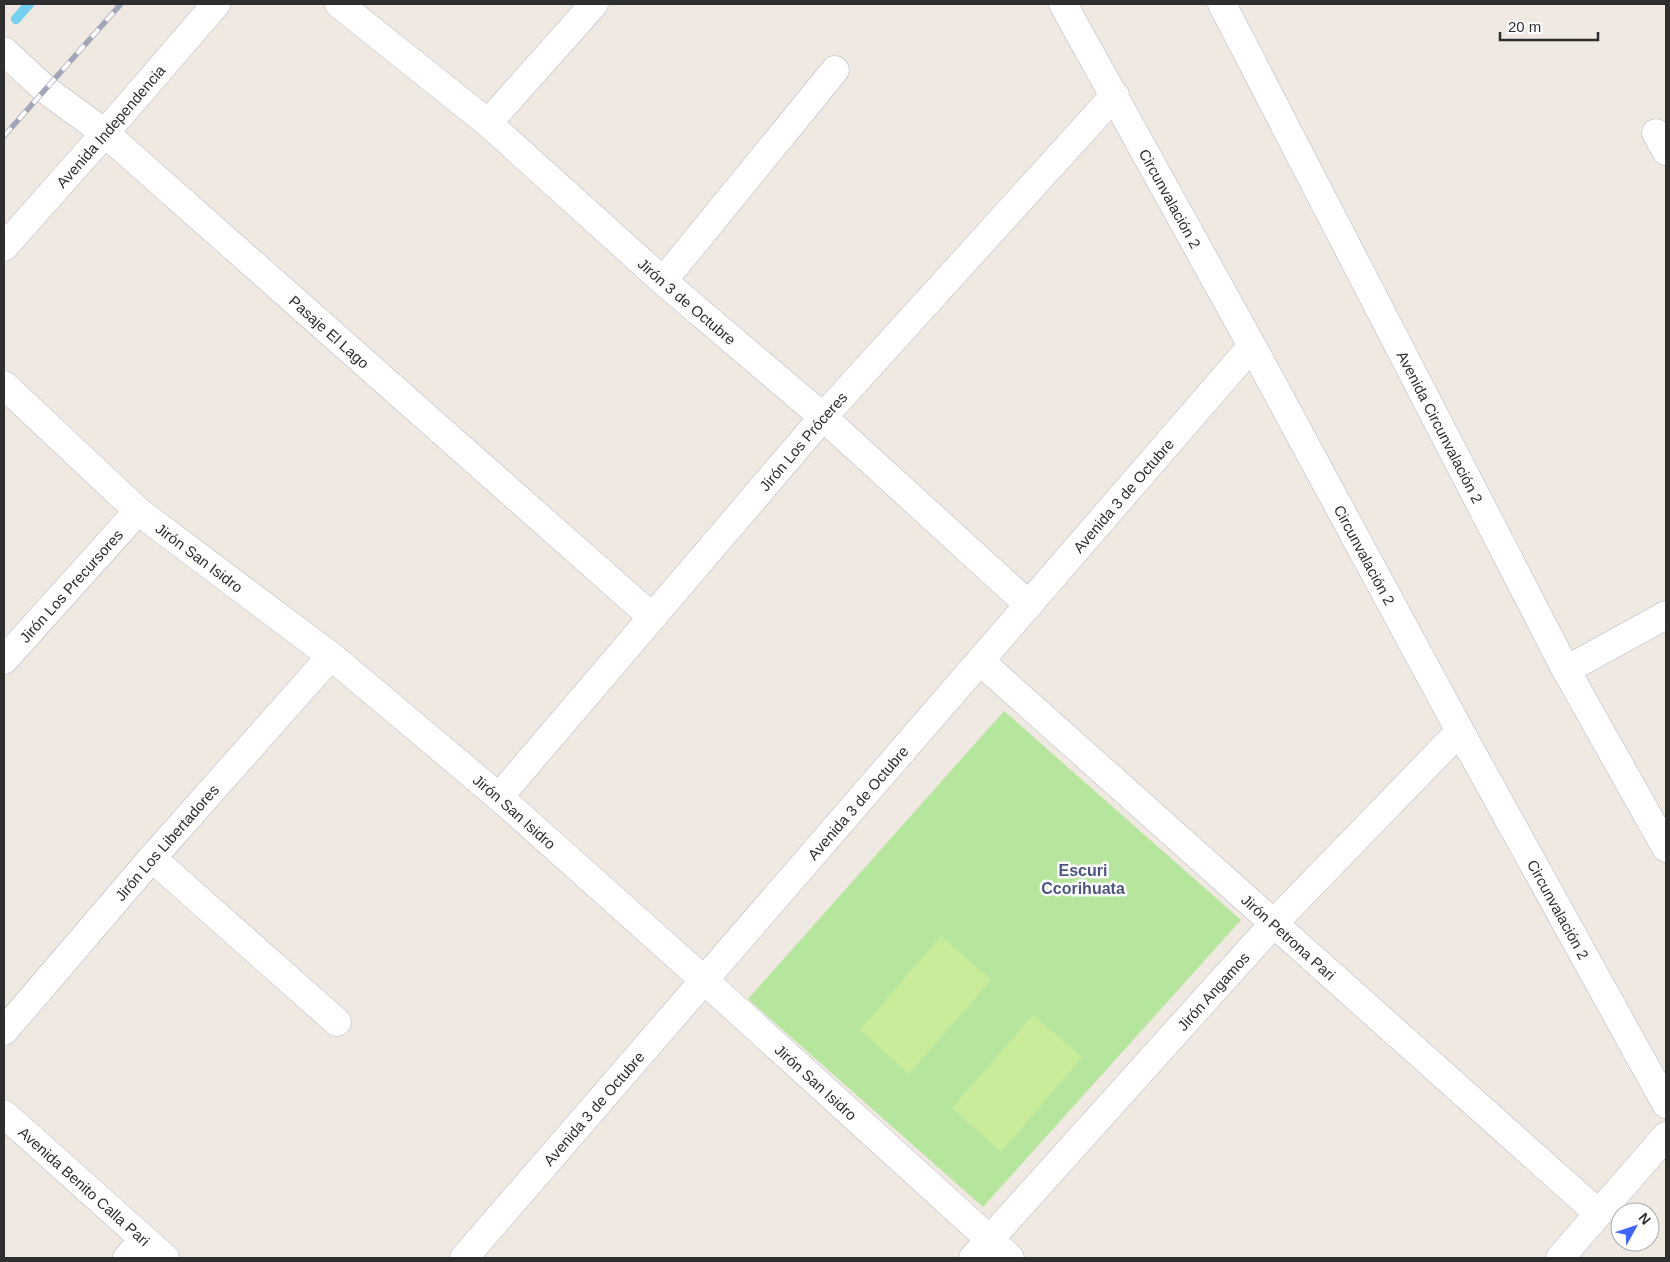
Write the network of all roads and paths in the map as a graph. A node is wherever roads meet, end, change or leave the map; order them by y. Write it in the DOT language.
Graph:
graph roads {
  1 [pos="216,4"];
  2 [pos="339,4"];
  3 [pos="594,4"];
  4 [pos="1064,4"];
  5 [pos="1222,4"];
  6 [pos="4,51"];
  7 [pos="835,70"];
  8 [pos="1115,95"];
  9 [pos="488,124"];
  10 [pos="105,133"];
  11 [pos="4,247"];
  12 [pos="663,281"];
  13 [pos="1252,346"];
  14 [pos="4,385"];
  15 [pos="823,417"];
  16 [pos="138,511"];
  17 [pos="1029,605"];
  18 [pos="1666,615"];
  19 [pos="652,617"];
  20 [pos="330,656"];
  21 [pos="4,660"];
  22 [pos="980,661"];
  23 [pos="1566,670"];
  24 [pos="1460,731"];
  25 [pos="499,797"];
  26 [pos="1666,848"];
  27 [pos="152,858"];
  28 [pos="1274,922"];
  29 [pos="704,980"];
  30 [pos="337,1022"];
  31 [pos="4,1031"];
  32 [pos="1666,1104"];
  33 [pos="4,1114"];
  34 [pos="1666,1136"];
  35 [pos="1598,1212"];
  36 [pos="136,1249"];
  37 [pos="981,1249"];
  38 [pos="165,1258"];
  39 [pos="464,1258"];
  40 [pos="1010,1258"];
  41 [pos="1560,1258"];
  1 -- 10 [label="street, Avenida Independencia"];
  2 -- 9 [label="street, Jirón 3 de Octubre"];
  3 -- 9 [label="street"];
  4 -- 8 [label="street, Circunvalación 2"];
  5 -- 23 [label="street, Avenida Circunvalación 2"];
  6 -- 10 [label="street, Pasaje El Lago"];
  7 -- 12 [label="street"];
  8 -- 13 [label="street, Circunvalación 2"];
  8 -- 15 [label="street, Jirón Los Próceres"];
  9 -- 12 [label="street, Jirón 3 de Octubre"];
  10 -- 11 [label="street, Avenida Independencia"];
  10 -- 19 [label="street, Pasaje El Lago"];
  12 -- 15 [label="street, Jirón 3 de Octubre"];
  13 -- 17 [label="street, Avenida 3 de Octubre"];
  13 -- 24 [label="street, Circunvalación 2"];
  14 -- 16 [label="street, Jirón San Isidro"];
  15 -- 17 [label="street, Jirón 3 de Octubre"];
  15 -- 19 [label="street, Jirón Los Próceres"];
  16 -- 20 [label="street, Jirón San Isidro"];
  16 -- 21 [label="street, Jirón Los Precursores"];
  17 -- 22 [label="street, Avenida 3 de Octubre"];
  18 -- 23 [label="street"];
  19 -- 25 [label="street, Jirón Los Próceres"];
  20 -- 25 [label="street, Jirón San Isidro"];
  20 -- 27 [label="street, Jirón Los Libertadores"];
  22 -- 28 [label="street, Jirón Petrona Pari"];
  22 -- 29 [label="street, Avenida 3 de Octubre"];
  23 -- 26 [label="street, Avenida Circunvalación 2"];
  24 -- 28 [label="street, Jirón Angamos"];
  24 -- 32 [label="street, Circunvalación 2"];
  25 -- 29 [label="street, Jirón San Isidro"];
  27 -- 30 [label="street"];
  27 -- 31 [label="street, Jirón Los Libertadores"];
  28 -- 35 [label="street, Jirón Petrona Pari"];
  28 -- 37 [label="street, Jirón Angamos"];
  29 -- 37 [label="street, Jirón San Isidro"];
  29 -- 39 [label="street, Avenida 3 de Octubre"];
  33 -- 36 [label="street, Avenida Benito Calla Pari"];
  34 -- 35 [label="street"];
  35 -- 41 [label="street"];
  36 -- 38 [label="street, Avenida Benito Calla Pari"];
  37 -- 40 [label="street, Jirón San Isidro"];
}
